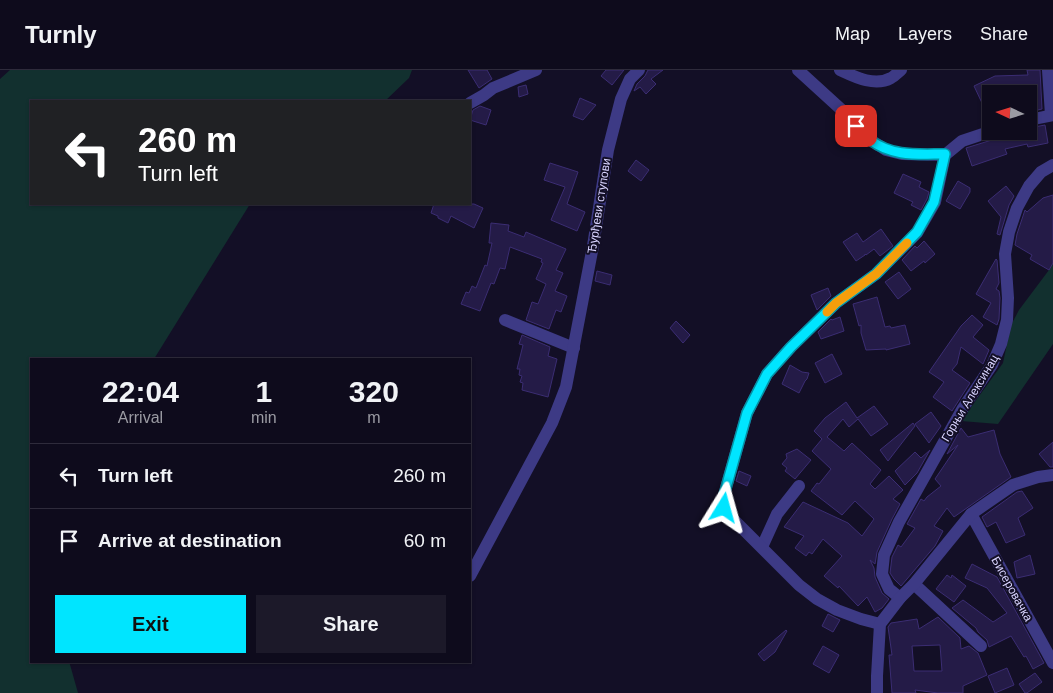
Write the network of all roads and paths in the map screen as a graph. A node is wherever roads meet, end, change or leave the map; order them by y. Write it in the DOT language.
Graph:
graph roads {
  1 [pos="536,70"];
  2 [pos="640,70"];
  3 [pos="798,70"];
  4 [pos="840,70"];
  5 [pos="901,70"];
  6 [pos="1048,70"];
  7 [pos="471,102"];
  8 [pos="1052,115"];
  9 [pos="1038,118"];
  10 [pos="982,134"];
  11 [pos="945,154"];
  12 [pos="1053,165"];
  13 [pos="505,320"];
  14 [pos="574,348"];
  15 [pos="1053,475"];
  16 [pos="798,486"];
  17 [pos="971,514"];
  18 [pos="762,547"];
  19 [pos="471,574"];
  20 [pos="914,584"];
  21 [pos="900,598"];
  22 [pos="880,624"];
  23 [pos="980,646"];
  24 [pos="1053,663"];
  25 [pos="877,693"];
  1 -- 7 [label="street"];
  2 -- 14 [label="street, Ђурђеви ступови"];
  3 -- 11 [label="street"];
  4 -- 5 [label="street"];
  6 -- 8 [label="street"];
  8 -- 9 [label="street"];
  10 -- 11 [label="street"];
  11 -- 18 [label="street"];
  12 -- 21 [label="street, Горњи Алексинац"];
  13 -- 14 [label="street"];
  14 -- 19 [label="street, Ђурђеви ступови"];
  15 -- 17 [label="street"];
  16 -- 18 [label="street"];
  17 -- 20 [label="street"];
  17 -- 24 [label="street, Бисеровачка"];
  18 -- 22 [label="street"];
  20 -- 21 [label="street"];
  20 -- 23 [label="street"];
  21 -- 22 [label="street"];
  22 -- 25 [label="street"];
}
